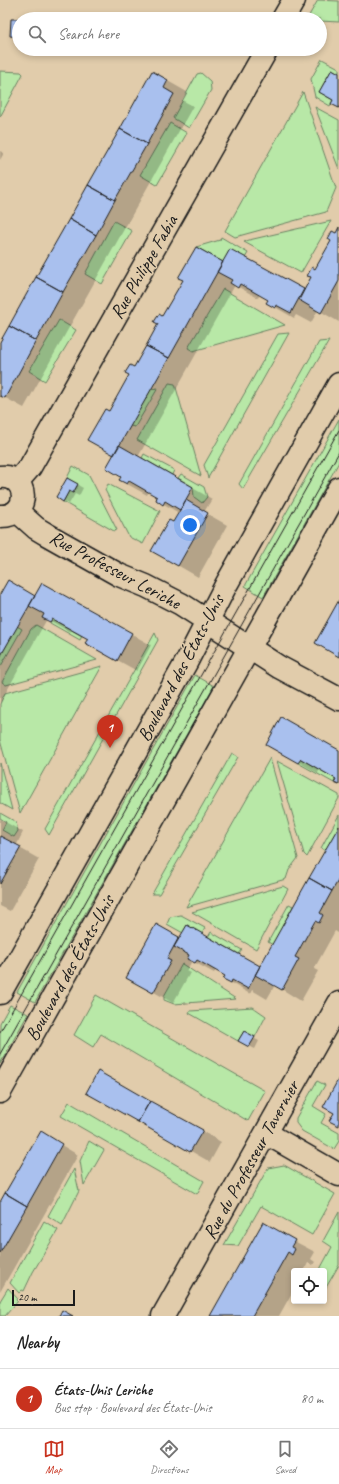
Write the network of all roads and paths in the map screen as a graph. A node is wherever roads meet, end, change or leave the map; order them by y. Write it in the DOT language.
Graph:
graph roads {
  1 [pos="294,0"];
  2 [pos="287,12"];
  3 [pos="263,56"];
  4 [pos="339,384"];
  5 [pos="8,479"];
  6 [pos="339,488"];
  7 [pos="9,513"];
  8 [pos="208,622"];
  9 [pos="250,648"];
  10 [pos="339,699"];
  11 [pos="0,993"];
  12 [pos="339,1003"];
  13 [pos="0,1092"];
  14 [pos="266,1133"];
  15 [pos="339,1175"];
  16 [pos="163,1316"];
  1 -- 2 [label="main road"];
  3 -- 5 [label="main road, Rue Philippe Fabia"];
  4 -- 8 [label="main road, Boulevard des États-Unis"];
  5 -- 7 [label="main road"];
  6 -- 9 [label="main road, Boulevard des États-Unis"];
  7 -- 8 [label="main road, Rue Professeur Leriche"];
  8 -- 9 [label="main road, Rue Professeur Leriche"];
  8 -- 11 [label="main road, Boulevard des États-Unis"];
  9 -- 10 [label="main road, Rue Professeur Leriche"];
  9 -- 13 [label="main road, Boulevard des États-Unis"];
  12 -- 14 [label="main road, Rue du Professeur Tavernier"];
  14 -- 15 [label="main road"];
  14 -- 16 [label="main road, Rue du Professeur Tavernier"];
}
